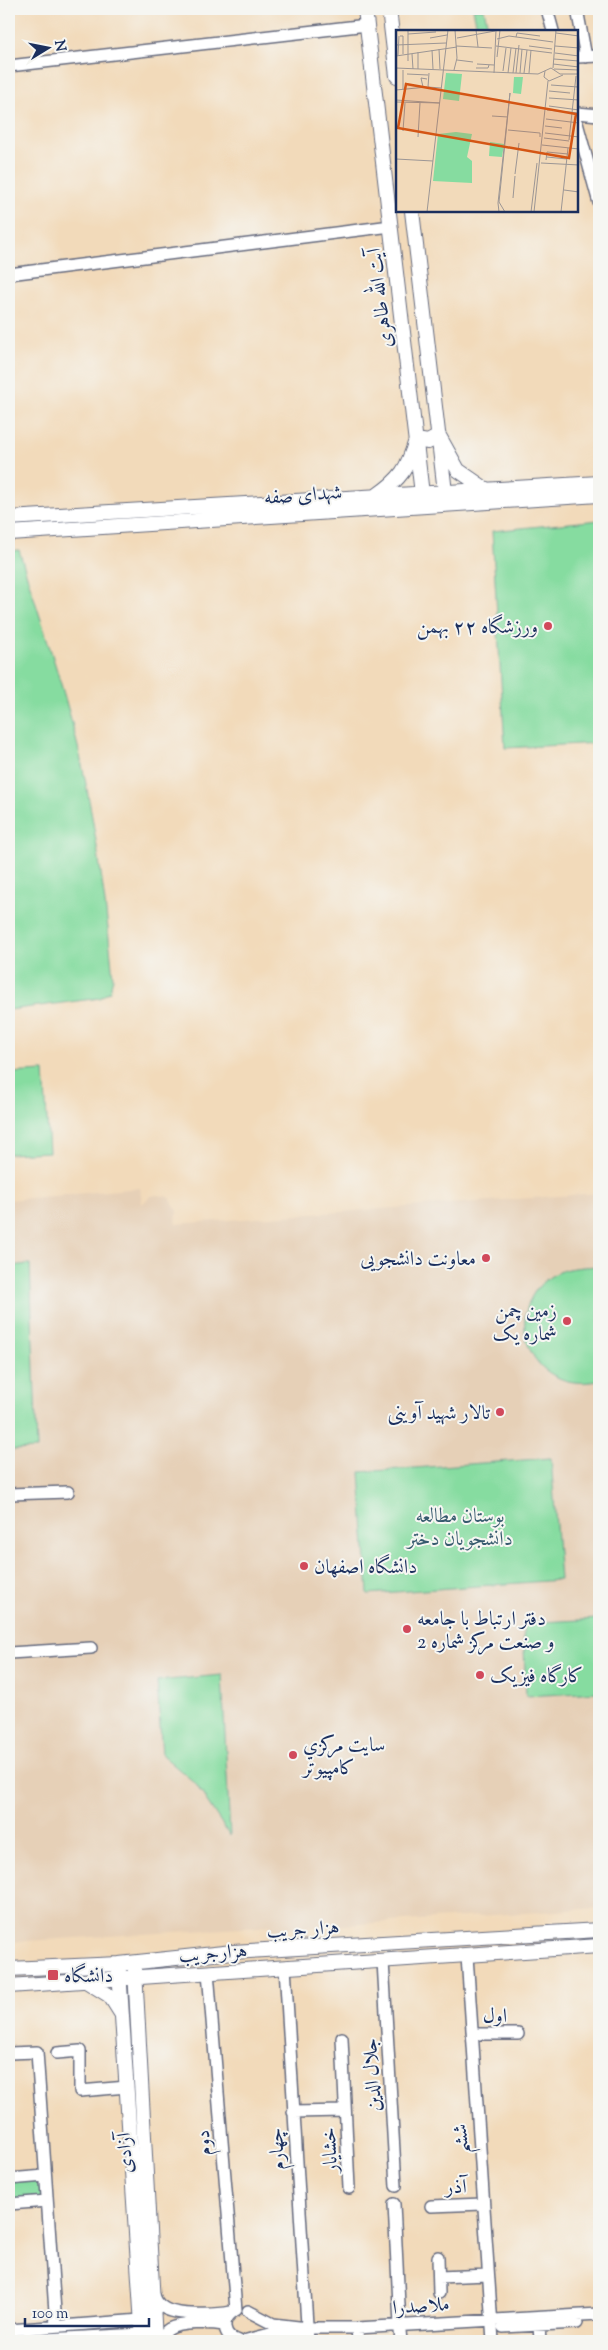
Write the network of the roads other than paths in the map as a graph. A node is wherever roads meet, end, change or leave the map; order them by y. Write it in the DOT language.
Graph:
graph roads {
  1 [pos="365,9"];
  2 [pos="389,9"];
  3 [pos="547,9"];
  4 [pos="578,9"];
  5 [pos="367,25"];
  6 [pos="553,30"];
  7 [pos="599,56"];
  8 [pos="582,57"];
  9 [pos="9,66"];
  10 [pos="396,68"];
  11 [pos="578,113"];
  12 [pos="599,115"];
  13 [pos="578,128"];
  14 [pos="599,203"];
  15 [pos="412,212"];
  16 [pos="391,226"];
  17 [pos="9,274"];
  18 [pos="439,436"];
  19 [pos="416,440"];
  20 [pos="599,483"];
  21 [pos="487,490"];
  22 [pos="445,492"];
  23 [pos="422,494"];
  24 [pos="599,495"];
  25 [pos="375,496"];
  26 [pos="434,505"];
  27 [pos="9,518"];
  28 [pos="9,533"];
  29 [pos="68,1492"];
  30 [pos="9,1494"];
  31 [pos="91,1648"];
  32 [pos="9,1653"];
  33 [pos="599,1930"];
  34 [pos="459,1938"];
  35 [pos="599,1947"];
  36 [pos="464,1956"];
  37 [pos="383,1962"];
  38 [pos="134,1963"];
  39 [pos="119,1964"];
  40 [pos="285,1967"];
  41 [pos="9,1969"];
  42 [pos="208,1972"];
  43 [pos="136,1978"];
  44 [pos="120,1979"];
  45 [pos="85,1981"];
  46 [pos="9,1986"];
  47 [pos="123,2015"];
  48 [pos="472,2034"];
  49 [pos="518,2034"];
  50 [pos="342,2038"];
  51 [pos="9,2053"];
  52 [pos="57,2053"];
  53 [pos="127,2087"];
  54 [pos="345,2111"];
  55 [pos="293,2112"];
  56 [pos="45,2176"];
  57 [pos="9,2178"];
  58 [pos="396,2186"];
  59 [pos="349,2188"];
  60 [pos="140,2195"];
  61 [pos="47,2201"];
  62 [pos="9,2204"];
  63 [pos="394,2204"];
  64 [pos="483,2204"];
  65 [pos="431,2206"];
  66 [pos="438,2257"];
  67 [pos="488,2275"];
  68 [pos="439,2278"];
  69 [pos="151,2282"];
  70 [pos="439,2293"];
  71 [pos="238,2311"];
  72 [pos="599,2314"];
  73 [pos="599,2322"];
  74 [pos="492,2323"];
  75 [pos="56,2326"];
  76 [pos="224,2326"];
  77 [pos="539,2326"];
  78 [pos="142,2332"];
  79 [pos="401,2333"];
  80 [pos="358,2334"];
  81 [pos="307,2335"];
  82 [pos="11,2338"];
  83 [pos="82,2339"];
  84 [pos="155,2341"];
  85 [pos="160,2341"];
  86 [pos="242,2341"];
  87 [pos="493,2341"];
  88 [pos="540,2341"];
  1 -- 5 [label="main road, آیت الله طاهری"];
  2 -- 10 [label="main road"];
  3 -- 6 [label="street"];
  4 -- 8 [label="street"];
  5 -- 9 [label="street"];
  5 -- 16 [label="main road, آیت الله طاهری"];
  7 -- 8 [label="street"];
  11 -- 12 [label="street"];
  13 -- 14 [label="street"];
  15 -- 18 [label="main road"];
  16 -- 17 [label="street"];
  16 -- 19 [label="main road, آیت الله طاهری"];
  18 -- 19 [label="main road"];
  18 -- 21 [label="main road"];
  18 -- 22 [label="main road"];
  19 -- 23 [label="main road, آیت الله طاهری"];
  19 -- 25 [label="main road"];
  20 -- 21 [label="main road, شهدای صفه"];
  21 -- 22 [label="main road, شهدای صفه"];
  22 -- 23 [label="main road, شهدای صفه"];
  22 -- 26 [label="main road"];
  23 -- 25 [label="main road, شهدای صفه"];
  23 -- 26 [label="main road"];
  24 -- 26 [label="main road, شهدای صفه"];
  25 -- 27 [label="main road, شهدای صفه"];
  26 -- 28 [label="main road, شهدای صفه"];
  29 -- 30 [label="street"];
  31 -- 32 [label="street"];
  33 -- 34 [label="main road, هزار جریب"];
  34 -- 36 [label="main road"];
  34 -- 38 [label="main road, هزار جریب"];
  35 -- 36 [label="main road, هزارجریب"];
  36 -- 37 [label="main road, هزارجریب"];
  36 -- 48 [label="street, ششم"];
  37 -- 40 [label="main road, هزارجریب"];
  37 -- 58 [label="street, جلال الدین"];
  38 -- 39 [label="main road, هزار جریب"];
  38 -- 43 [label="main road, آزادی"];
  39 -- 41 [label="main road, هزار جریب"];
  39 -- 44 [label="main road, آزادی"];
  40 -- 42 [label="main road, هزارجریب"];
  40 -- 55 [label="street, چهارم"];
  42 -- 43 [label="main road, هزارجریب"];
  42 -- 71 [label="street, دوم"];
  43 -- 44 [label="main road, هزارجریب"];
  43 -- 60 [label="main road, آزادی"];
  44 -- 45 [label="main road, هزارجریب"];
  44 -- 47 [label="main road, آزادی"];
  45 -- 46 [label="main road, هزارجریب"];
  45 -- 47 [label="main road"];
  47 -- 53 [label="main road, آزادی"];
  48 -- 49 [label="street, اول"];
  48 -- 64 [label="street, ششم"];
  50 -- 54 [label="street, خشایار"];
  51 -- 56 [label="street"];
  52 -- 53 [label="street"];
  53 -- 60 [label="main road, آزادی"];
  54 -- 55 [label="street, خشایار"];
  54 -- 59 [label="street, خشایار"];
  55 -- 81 [label="street, چهارم"];
  56 -- 57 [label="street"];
  56 -- 61 [label="street"];
  60 -- 69 [label="main road, آزادی"];
  60 -- 78 [label="main road, آزادی"];
  61 -- 62 [label="street"];
  61 -- 75 [label="street"];
  63 -- 79 [label="street"];
  64 -- 65 [label="street, آذر"];
  64 -- 67 [label="street, ششم"];
  66 -- 68 [label="street"];
  67 -- 68 [label="street"];
  67 -- 74 [label="street, ششم"];
  68 -- 70 [label="street"];
  69 -- 71 [label="street"];
  69 -- 84 [label="main road, آزادی"];
  71 -- 76 [label="street"];
  71 -- 81 [label="street, ملاصدرا"];
  71 -- 86 [label="street"];
  72 -- 74 [label="street, ملاصدرا"];
  73 -- 77 [label="street, ملاصدرا"];
  74 -- 77 [label="street, ملاصدرا"];
  74 -- 79 [label="street, ملاصدرا"];
  74 -- 87 [label="street, ششم"];
  75 -- 78 [label="street"];
  75 -- 82 [label="street"];
  76 -- 85 [label="street"];
  76 -- 86 [label="street"];
  77 -- 88 [label="street"];
  78 -- 83 [label="street"];
  79 -- 80 [label="street, ملاصدرا"];
  80 -- 81 [label="street, ملاصدرا"];
  81 -- 86 [label="street, ملاصدرا"];
  82 -- 83 [label="street"];
}
